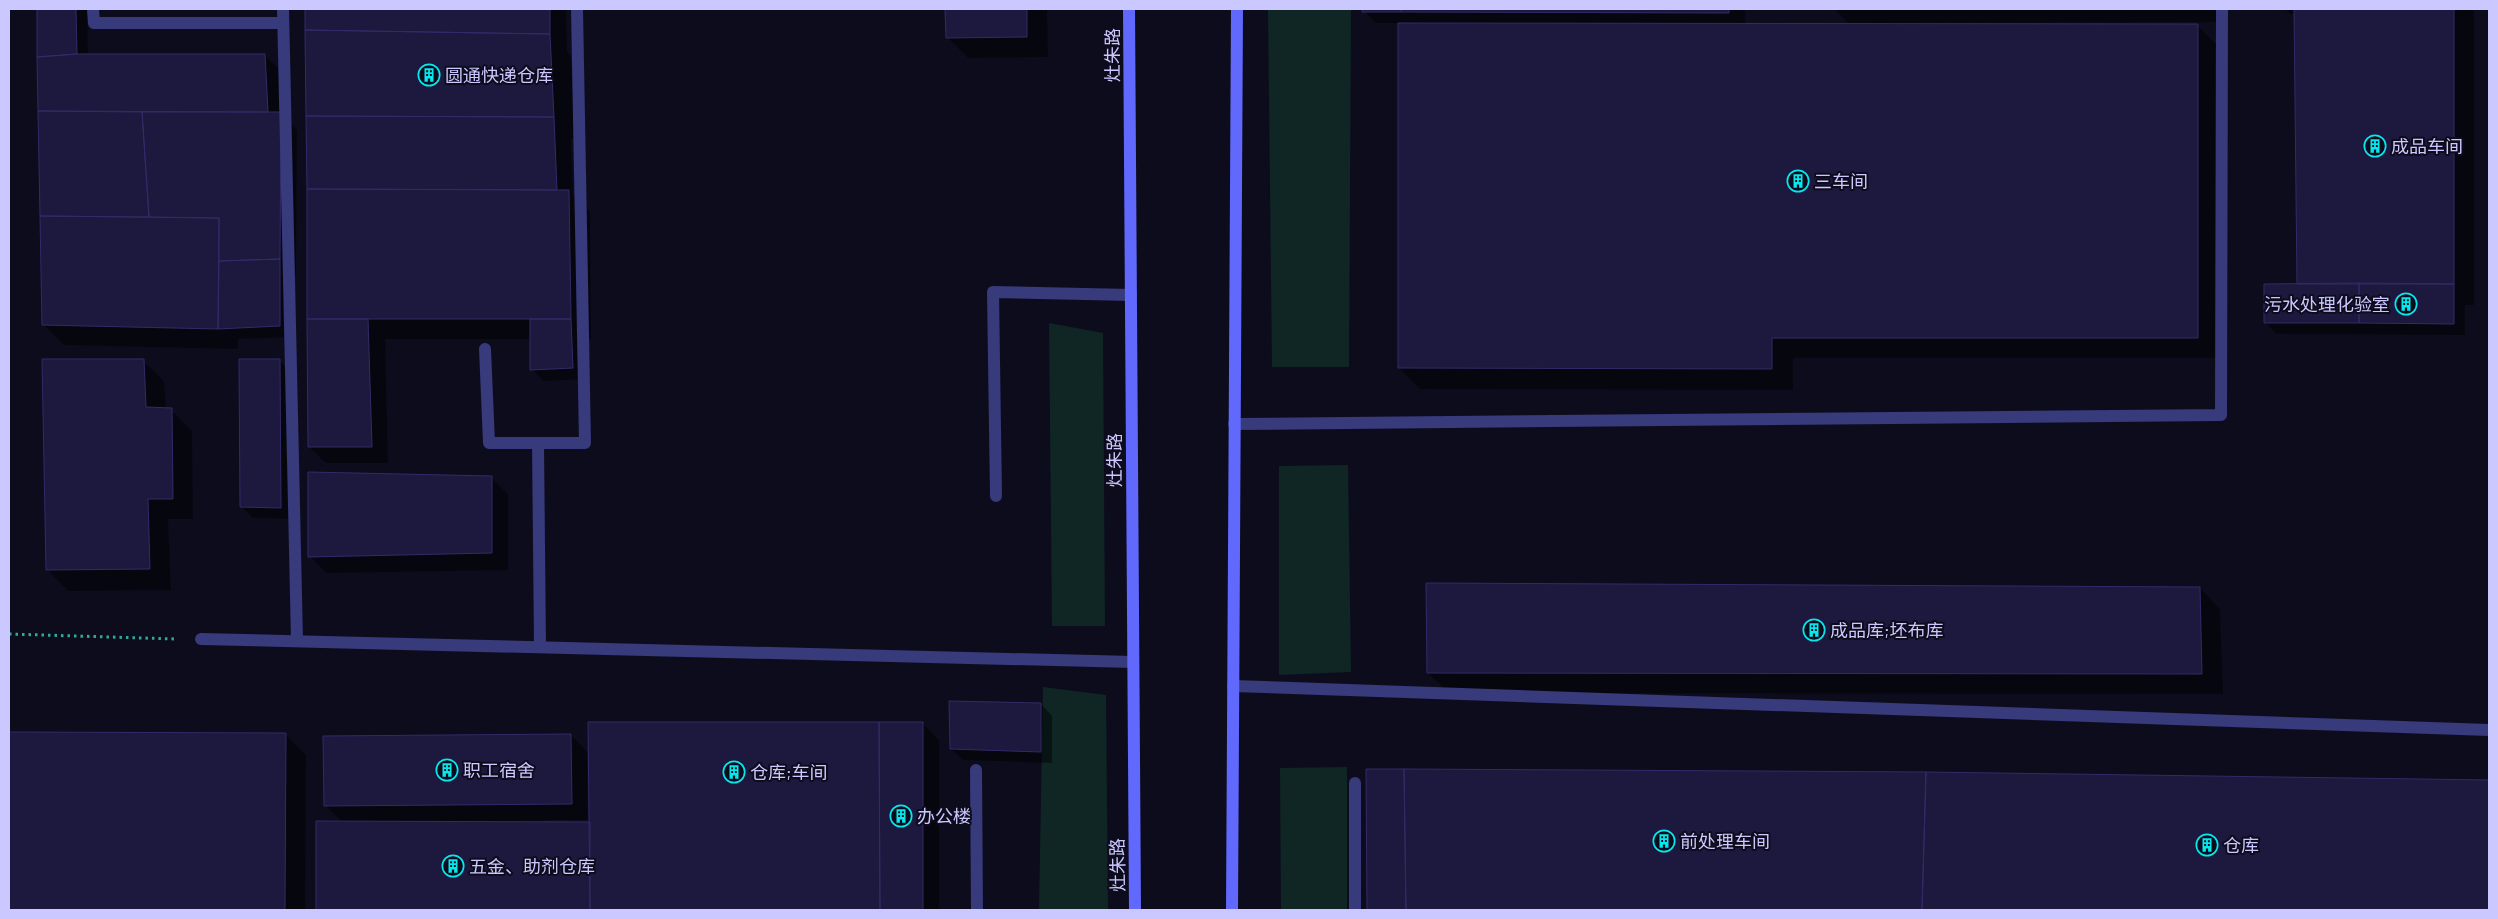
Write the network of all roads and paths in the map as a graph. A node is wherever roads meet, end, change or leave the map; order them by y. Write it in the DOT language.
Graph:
graph roads {
  1 [pos="94,9"];
  2 [pos="283,9"];
  3 [pos="577,9"];
  4 [pos="1129,9"];
  5 [pos="1237,9"];
  6 [pos="2222,9"];
  7 [pos="283,23"];
  8 [pos="1131,295"];
  9 [pos="485,349"];
  10 [pos="1234,424"];
  11 [pos="538,443"];
  12 [pos="996,496"];
  13 [pos="9,634"];
  14 [pos="201,639"];
  15 [pos="297,641"];
  16 [pos="540,647"];
  17 [pos="1132,662"];
  18 [pos="1233,686"];
  19 [pos="2489,730"];
  20 [pos="976,770"];
  21 [pos="1354,783"];
  22 [pos="977,910"];
  23 [pos="1135,910"];
  24 [pos="1232,910"];
  25 [pos="1355,910"];
  1 -- 7 [label="lane"];
  2 -- 7 [label="lane"];
  3 -- 11 [label="lane"];
  4 -- 8 [label="main road, 灶朱路"];
  5 -- 10 [label="main road"];
  6 -- 10 [label="lane"];
  7 -- 15 [label="lane"];
  8 -- 12 [label="lane"];
  8 -- 17 [label="main road, 灶朱路"];
  9 -- 11 [label="lane"];
  10 -- 18 [label="main road"];
  11 -- 16 [label="lane"];
  13 -- 14 [label="path"];
  14 -- 15 [label="lane"];
  15 -- 16 [label="lane"];
  16 -- 17 [label="lane"];
  17 -- 23 [label="main road, 灶朱路"];
  18 -- 19 [label="lane"];
  18 -- 24 [label="main road"];
  20 -- 22 [label="lane"];
  21 -- 25 [label="lane"];
}
